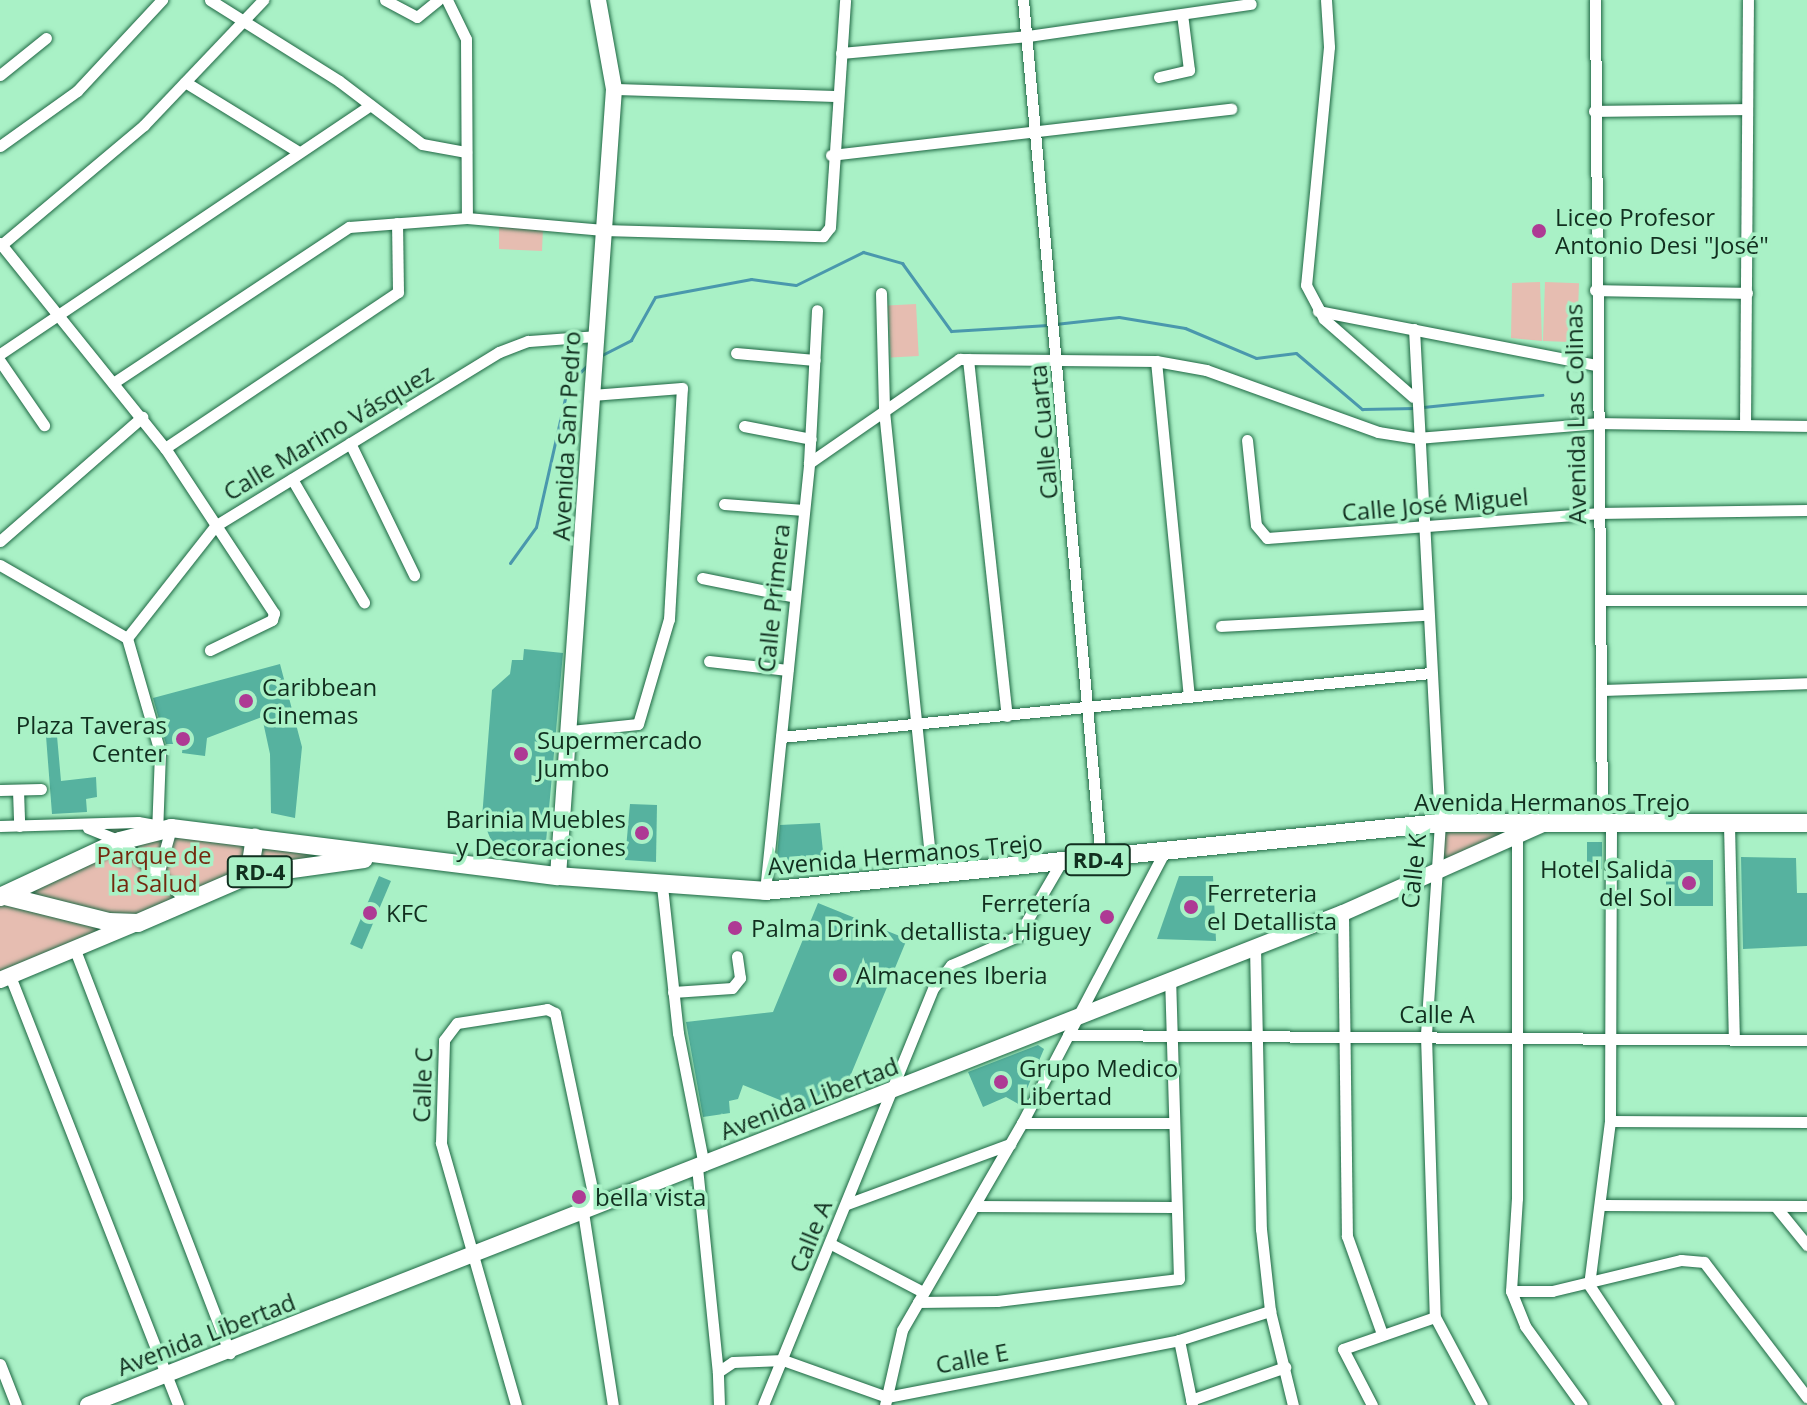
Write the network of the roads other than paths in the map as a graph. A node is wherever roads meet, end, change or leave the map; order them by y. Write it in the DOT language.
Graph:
graph roads {
  1 [pos="162,0"];
  2 [pos="210,0"];
  3 [pos="263,0"];
  4 [pos="385,0"];
  5 [pos="438,0"];
  6 [pos="447,0"];
  7 [pos="598,0"];
  8 [pos="845,0"];
  9 [pos="1023,0"];
  10 [pos="1326,0"];
  11 [pos="1595,0"];
  12 [pos="1748,0"];
  13 [pos="1251,4"];
  14 [pos="1182,14"];
  15 [pos="244,19"];
  16 [pos="1028,36"];
  17 [pos="46,38"];
  18 [pos="841,53"];
  19 [pos="0,75"];
  20 [pos="1159,77"];
  21 [pos="185,82"];
  22 [pos="614,89"];
  23 [pos="837,96"];
  24 [pos="370,105"];
  25 [pos="1231,109"];
  26 [pos="1747,109"];
  27 [pos="1594,111"];
  28 [pos="1036,131"];
  29 [pos="0,146"];
  30 [pos="299,152"];
  31 [pos="466,152"];
  32 [pos="831,155"];
  33 [pos="467,218"];
  34 [pos="397,223"];
  35 [pos="603,230"];
  36 [pos="1,245"];
  37 [pos="1595,290"];
  38 [pos="881,293"];
  39 [pos="1747,293"];
  40 [pos="817,310"];
  41 [pos="55,311"];
  42 [pos="1318,311"];
  43 [pos="1414,329"];
  44 [pos="596,351"];
  45 [pos="736,353"];
  46 [pos="0,354"];
  47 [pos="968,359"];
  48 [pos="815,360"];
  49 [pos="0,361"];
  50 [pos="1156,361"];
  51 [pos="1059,362"];
  52 [pos="1597,365"];
  53 [pos="113,383"];
  54 [pos="594,395"];
  55 [pos="1413,400"];
  56 [pos="884,411"];
  57 [pos="142,417"];
  58 [pos="1599,423"];
  59 [pos="44,425"];
  60 [pos="1745,425"];
  61 [pos="744,426"];
  62 [pos="1807,426"];
  63 [pos="1417,438"];
  64 [pos="811,439"];
  65 [pos="1247,440"];
  66 [pos="350,443"];
  67 [pos="165,448"];
  68 [pos="809,463"];
  69 [pos="292,479"];
  70 [pos="724,504"];
  71 [pos="804,510"];
  72 [pos="1807,510"];
  73 [pos="1597,513"];
  74 [pos="215,526"];
  75 [pos="1422,528"];
  76 [pos="0,541"];
  77 [pos="0,565"];
  78 [pos="414,575"];
  79 [pos="702,578"];
  80 [pos="795,597"];
  81 [pos="1600,600"];
  82 [pos="1807,600"];
  83 [pos="364,602"];
  84 [pos="1426,615"];
  85 [pos="1221,626"];
  86 [pos="127,638"];
  87 [pos="210,650"];
  88 [pos="709,661"];
  89 [pos="787,670"];
  90 [pos="1430,673"];
  91 [pos="1807,683"];
  92 [pos="1601,690"];
  93 [pos="1189,696"];
  94 [pos="1091,707"];
  95 [pos="1007,716"];
  96 [pos="912,724"];
  97 [pos="571,731"];
  98 [pos="781,737"];
  99 [pos="41,789"];
  100 [pos="0,790"];
  101 [pos="18,790"];
  102 [pos="1440,823"];
  103 [pos="1807,823"];
  104 [pos="1543,824"];
  105 [pos="1729,824"];
  106 [pos="71,825"];
  107 [pos="0,826"];
  108 [pos="19,826"];
  109 [pos="1606,826"];
  110 [pos="161,828"];
  111 [pos="255,837"];
  112 [pos="1517,839"];
  113 [pos="120,841"];
  114 [pos="1163,854"];
  115 [pos="391,855"];
  116 [pos="1101,860"];
  117 [pos="1060,864"];
  118 [pos="158,875"];
  119 [pos="249,875"];
  120 [pos="558,876"];
  121 [pos="1432,876"];
  122 [pos="932,878"];
  123 [pos="662,886"];
  124 [pos="765,891"];
  125 [pos="0,896"];
  126 [pos="199,897"];
  127 [pos="1343,913"];
  128 [pos="138,923"];
  129 [pos="1255,947"];
  130 [pos="75,950"];
  131 [pos="737,956"];
  132 [pos="5,978"];
  133 [pos="1170,979"];
  134 [pos="673,992"];
  135 [pos="1077,1016"];
  136 [pos="1068,1035"];
  137 [pos="1344,1035"];
  138 [pos="1426,1036"];
  139 [pos="1517,1036"];
  140 [pos="1610,1036"];
  141 [pos="1259,1037"];
  142 [pos="1172,1038"];
  143 [pos="1734,1039"];
  144 [pos="1807,1040"];
  145 [pos="893,1091"];
  146 [pos="1610,1121"];
  147 [pos="1807,1122"];
  148 [pos="1022,1123"];
  149 [pos="1173,1123"];
  150 [pos="1010,1144"];
  151 [pos="700,1166"];
  152 [pos="847,1204"];
  153 [pos="1603,1205"];
  154 [pos="975,1206"];
  155 [pos="1807,1206"];
  156 [pos="1174,1207"];
  157 [pos="1776,1207"];
  158 [pos="589,1210"];
  159 [pos="831,1244"];
  160 [pos="1807,1245"];
  161 [pos="474,1255"];
  162 [pos="1589,1285"];
  163 [pos="1511,1291"];
  164 [pos="920,1297"];
  165 [pos="1270,1311"];
  166 [pos="1435,1317"];
  167 [pos="1382,1334"];
  168 [pos="1179,1340"];
  169 [pos="230,1353"];
  170 [pos="783,1360"];
  171 [pos="0,1364"];
  172 [pos="1285,1367"];
  173 [pos="718,1372"];
  174 [pos="167,1375"];
  175 [pos="886,1401"];
  176 [pos="1806,1402"];
  177 [pos="1192,1403"];
  178 [pos="16,1405"];
  179 [pos="88,1405"];
  180 [pos="178,1405"];
  181 [pos="516,1405"];
  182 [pos="613,1405"];
  183 [pos="719,1405"];
  184 [pos="763,1405"];
  185 [pos="1293,1405"];
  186 [pos="1372,1405"];
  187 [pos="1482,1405"];
  188 [pos="1582,1405"];
  189 [pos="1669,1405"];
  1 -- 29 [label="street"];
  2 -- 15 [label="street"];
  3 -- 15 [label="street"];
  4 -- 5 [label="street"];
  6 -- 31 [label="street"];
  7 -- 22 [label="street, Avenida San Pedro"];
  8 -- 18 [label="street"];
  9 -- 16 [label="street, Calle Cuarta"];
  10 -- 42 [label="street"];
  11 -- 27 [label="street, Avenida Las Colinas"];
  12 -- 26 [label="street"];
  13 -- 14 [label="street"];
  14 -- 16 [label="street"];
  14 -- 20 [label="street"];
  15 -- 21 [label="street"];
  15 -- 24 [label="street"];
  16 -- 18 [label="street"];
  16 -- 28 [label="street, Calle Cuarta"];
  17 -- 19 [label="street"];
  18 -- 23 [label="street"];
  21 -- 30 [label="street"];
  21 -- 36 [label="street"];
  22 -- 23 [label="street"];
  22 -- 35 [label="street, Avenida San Pedro"];
  23 -- 32 [label="street"];
  24 -- 30 [label="street"];
  24 -- 31 [label="street"];
  25 -- 28 [label="street"];
  26 -- 27 [label="street"];
  26 -- 39 [label="street"];
  27 -- 37 [label="street, Avenida Las Colinas"];
  28 -- 32 [label="street"];
  28 -- 51 [label="street, Calle Cuarta"];
  30 -- 41 [label="street"];
  31 -- 33 [label="street"];
  32 -- 35 [label="street"];
  33 -- 34 [label="street"];
  33 -- 35 [label="street"];
  34 -- 53 [label="street"];
  34 -- 67 [label="street"];
  35 -- 44 [label="street, Avenida San Pedro"];
  36 -- 41 [label="street"];
  37 -- 39 [label="street"];
  37 -- 52 [label="street, Avenida Las Colinas"];
  38 -- 56 [label="street"];
  39 -- 60 [label="street"];
  40 -- 48 [label="street, Calle Primera"];
  41 -- 46 [label="street"];
  41 -- 53 [label="street"];
  42 -- 43 [label="street"];
  42 -- 55 [label="street"];
  43 -- 52 [label="street"];
  43 -- 55 [label="street, Calle K"];
  44 -- 54 [label="street, Avenida San Pedro"];
  44 -- 66 [label="street, Calle Marino Vásquez"];
  45 -- 48 [label="street"];
  47 -- 51 [label="street"];
  47 -- 56 [label="street"];
  47 -- 95 [label="street"];
  48 -- 64 [label="street, Calle Primera"];
  49 -- 59 [label="street"];
  50 -- 51 [label="street"];
  50 -- 63 [label="street"];
  50 -- 93 [label="street"];
  51 -- 94 [label="street, Calle Cuarta"];
  52 -- 58 [label="street, Avenida Las Colinas"];
  53 -- 57 [label="street"];
  54 -- 97 [label="street, Avenida San Pedro"];
  54 -- 97 [label="street"];
  55 -- 63 [label="street, Calle K"];
  56 -- 68 [label="street"];
  56 -- 96 [label="street"];
  57 -- 67 [label="street"];
  57 -- 76 [label="street"];
  58 -- 60 [label="street"];
  58 -- 63 [label="street"];
  58 -- 73 [label="street, Avenida Las Colinas"];
  60 -- 62 [label="street"];
  61 -- 64 [label="street"];
  63 -- 75 [label="street, Calle K"];
  64 -- 68 [label="street, Calle Primera"];
  65 -- 75 [label="street, Calle José Miguel"];
  66 -- 69 [label="street, Calle Marino Vásquez"];
  66 -- 78 [label="street"];
  67 -- 74 [label="street"];
  68 -- 71 [label="street, Calle Primera"];
  69 -- 74 [label="street, Calle Marino Vásquez"];
  69 -- 83 [label="street"];
  70 -- 71 [label="street"];
  71 -- 80 [label="street, Calle Primera"];
  72 -- 73 [label="street, Calle José Miguel"];
  73 -- 75 [label="street, Calle José Miguel"];
  73 -- 81 [label="street, Avenida Las Colinas"];
  74 -- 86 [label="street, Calle Marino Vásquez"];
  74 -- 87 [label="street"];
  75 -- 84 [label="street, Calle K"];
  77 -- 86 [label="street"];
  79 -- 80 [label="street"];
  80 -- 89 [label="street, Calle Primera"];
  81 -- 82 [label="street"];
  81 -- 92 [label="street, Avenida Las Colinas"];
  84 -- 85 [label="street"];
  84 -- 90 [label="street, Calle K"];
  86 -- 110 [label="street"];
  88 -- 89 [label="street"];
  89 -- 98 [label="street, Calle Primera"];
  90 -- 93 [label="street"];
  90 -- 102 [label="street, Calle K"];
  91 -- 92 [label="street"];
  92 -- 109 [label="street, Avenida Las Colinas"];
  93 -- 94 [label="street"];
  94 -- 95 [label="street"];
  94 -- 116 [label="street, Calle Cuarta"];
  95 -- 96 [label="street"];
  96 -- 98 [label="street"];
  96 -- 122 [label="street"];
  97 -- 120 [label="street, Avenida San Pedro"];
  98 -- 124 [label="street, Calle Primera"];
  99 -- 101 [label="street"];
  100 -- 101 [label="street"];
  101 -- 108 [label="street"];
  102 -- 104 [label="main road, Avenida Hermanos Trejo / RD-4"];
  102 -- 114 [label="main road, Avenida Hermanos Trejo / RD-4"];
  102 -- 121 [label="street, Calle K"];
  103 -- 105 [label="main road, Avenida Hermanos Trejo / RD-4"];
  104 -- 109 [label="main road, Avenida Hermanos Trejo / RD-4"];
  104 -- 112 [label="street, Avenida Libertad"];
  105 -- 109 [label="main road, Avenida Hermanos Trejo / RD-4"];
  105 -- 143 [label="street"];
  106 -- 108 [label="street"];
  106 -- 110 [label="street"];
  106 -- 113 [label="street"];
  107 -- 108 [label="street"];
  109 -- 140 [label="street, Avenida Las Colinas"];
  110 -- 111 [label="main road, Avenida Hermanos Trejo / RD-4"];
  110 -- 113 [label="main road, Avenida Hermanos Trejo / RD-4"];
  110 -- 118 [label="street"];
  111 -- 115 [label="main road, Avenida Hermanos Trejo / RD-4"];
  111 -- 119 [label="main road"];
  112 -- 121 [label="street, Avenida Libertad"];
  112 -- 139 [label="street"];
  113 -- 118 [label="street"];
  113 -- 125 [label="main road, Avenida Hermanos Trejo / RD-4"];
  114 -- 116 [label="main road, Avenida Hermanos Trejo / RD-4"];
  114 -- 135 [label="street"];
  115 -- 119 [label="main road, Avenida Hermanos Trejo / RD-4"];
  115 -- 120 [label="main road, Avenida Hermanos Trejo / RD-4"];
  116 -- 117 [label="main road, Avenida Hermanos Trejo / RD-4"];
  117 -- 122 [label="main road, Avenida Hermanos Trejo / RD-4"];
  117 -- 145 [label="street, Calle A"];
  118 -- 126 [label="street"];
  119 -- 126 [label="main road, Avenida Hermanos Trejo / RD-4"];
  120 -- 123 [label="main road, Avenida Hermanos Trejo / RD-4"];
  121 -- 127 [label="street, Avenida Libertad"];
  121 -- 138 [label="street, Calle K"];
  122 -- 124 [label="main road, Avenida Hermanos Trejo / RD-4"];
  123 -- 124 [label="main road, Avenida Hermanos Trejo / RD-4"];
  123 -- 134 [label="street"];
  125 -- 128 [label="main road, Avenida Hermanos Trejo / RD-4"];
  126 -- 128 [label="main road, Avenida Hermanos Trejo / RD-4"];
  127 -- 129 [label="street, Avenida Libertad"];
  127 -- 137 [label="street"];
  128 -- 130 [label="street"];
  129 -- 133 [label="street, Avenida Libertad"];
  129 -- 141 [label="street"];
  130 -- 132 [label="street"];
  130 -- 169 [label="street"];
  131 -- 134 [label="street"];
  132 -- 174 [label="street"];
  133 -- 135 [label="street, Avenida Libertad"];
  133 -- 142 [label="street"];
  134 -- 151 [label="street"];
  135 -- 136 [label="street"];
  135 -- 145 [label="street, Avenida Libertad"];
  136 -- 142 [label="street, Calle A"];
  136 -- 148 [label="street"];
  137 -- 138 [label="street, Calle A"];
  137 -- 141 [label="street, Calle A"];
  137 -- 167 [label="street"];
  138 -- 139 [label="street, Calle A"];
  138 -- 166 [label="street, Calle K"];
  139 -- 140 [label="street, Calle A"];
  139 -- 163 [label="street"];
  140 -- 143 [label="street, Calle A"];
  140 -- 146 [label="street, Avenida Las Colinas"];
  141 -- 142 [label="street, Calle A"];
  141 -- 165 [label="street"];
  142 -- 149 [label="street"];
  143 -- 144 [label="street, Calle A"];
  145 -- 151 [label="street, Avenida Libertad"];
  145 -- 152 [label="street, Calle A"];
  146 -- 147 [label="street"];
  146 -- 153 [label="street, Avenida Las Colinas"];
  148 -- 149 [label="street"];
  148 -- 150 [label="street"];
  149 -- 156 [label="street"];
  150 -- 152 [label="street"];
  150 -- 154 [label="street"];
  151 -- 158 [label="street, Avenida Libertad"];
  151 -- 173 [label="street"];
  152 -- 159 [label="street, Calle A"];
  153 -- 157 [label="street"];
  153 -- 162 [label="street, Avenida Las Colinas"];
  154 -- 156 [label="street"];
  154 -- 164 [label="street"];
  155 -- 157 [label="street"];
  156 -- 164 [label="street"];
  157 -- 160 [label="street"];
  158 -- 161 [label="street, Avenida Libertad"];
  158 -- 161 [label="street, Calle C"];
  158 -- 182 [label="street, Calle C"];
  159 -- 164 [label="street"];
  159 -- 170 [label="street, Calle A"];
  161 -- 169 [label="street, Avenida Libertad"];
  161 -- 181 [label="street"];
  162 -- 163 [label="street"];
  162 -- 176 [label="street"];
  162 -- 189 [label="street"];
  163 -- 188 [label="street"];
  164 -- 175 [label="street"];
  165 -- 168 [label="street, Calle E"];
  165 -- 172 [label="street"];
  166 -- 167 [label="street"];
  166 -- 187 [label="street, Calle K"];
  167 -- 186 [label="street"];
  168 -- 175 [label="street, Calle E"];
  168 -- 177 [label="street"];
  169 -- 174 [label="street, Avenida Libertad"];
  170 -- 173 [label="street"];
  170 -- 175 [label="street"];
  170 -- 184 [label="street, Calle A"];
  171 -- 178 [label="street"];
  172 -- 177 [label="street"];
  172 -- 185 [label="street"];
  173 -- 183 [label="street"];
  174 -- 179 [label="street, Avenida Libertad"];
  174 -- 180 [label="street"];
}
